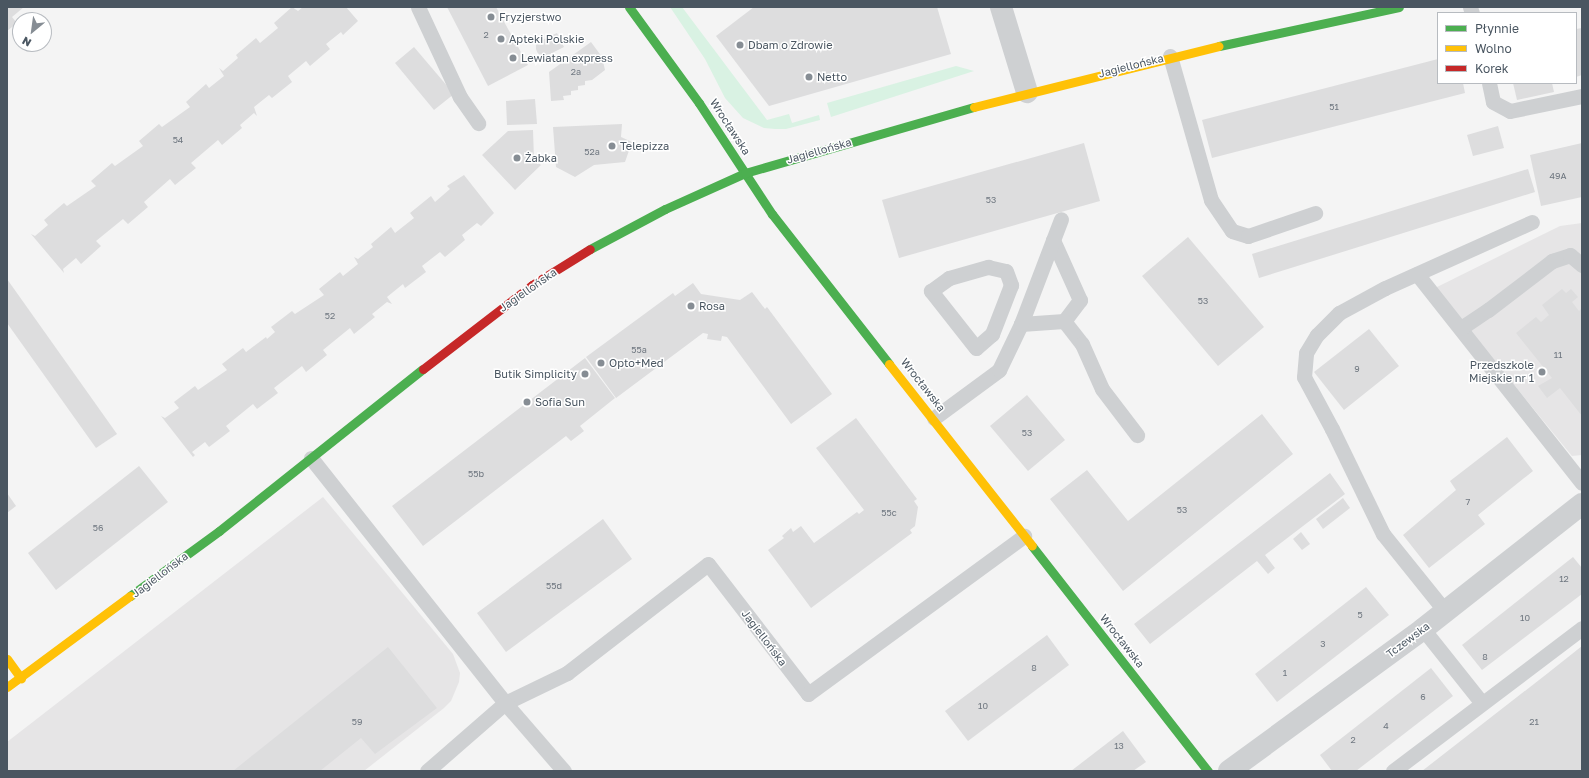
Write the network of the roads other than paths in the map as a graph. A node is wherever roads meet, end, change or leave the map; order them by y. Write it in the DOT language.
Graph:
graph roads {
  1 [pos="418,7"];
  2 [pos="629,7"];
  3 [pos="1001,7"];
  4 [pos="1399,7"];
  5 [pos="1170,56"];
  6 [pos="1489,84"];
  7 [pos="1027,92"];
  8 [pos="1582,96"];
  9 [pos="478,123"];
  10 [pos="745,173"];
  11 [pos="1315,213"];
  12 [pos="1061,219"];
  13 [pos="1532,222"];
  14 [pos="1053,240"];
  15 [pos="1582,265"];
  16 [pos="1417,274"];
  17 [pos="1005,304"];
  18 [pos="1023,318"];
  19 [pos="1064,321"];
  20 [pos="1461,328"];
  21 [pos="934,418"];
  22 [pos="1138,435"];
  23 [pos="310,458"];
  24 [pos="1582,483"];
  25 [pos="1582,504"];
  26 [pos="1024,536"];
  27 [pos="1445,611"];
  28 [pos="1582,628"];
  29 [pos="1423,630"];
  30 [pos="7,659"];
  31 [pos="21,678"];
  32 [pos="7,688"];
  33 [pos="1481,702"];
  34 [pos="505,703"];
  35 [pos="428,771"];
  36 [pos="564,771"];
  37 [pos="1208,771"];
  38 [pos="1229,771"];
  39 [pos="1393,771"];
  1 -- 9 [label="lane"];
  2 -- 10 [label="street, Wrocławska"];
  3 -- 7 [label="street"];
  4 -- 5 [label="street, Jagiellońska"];
  5 -- 7 [label="street, Jagiellońska"];
  5 -- 11 [label="lane"];
  6 -- 8 [label="lane"];
  7 -- 10 [label="street, Jagiellońska"];
  10 -- 21 [label="street, Wrocławska"];
  10 -- 23 [label="street, Jagiellońska"];
  12 -- 14 [label="lane"];
  13 -- 16 [label="lane"];
  14 -- 18 [label="lane"];
  14 -- 19 [label="lane"];
  15 -- 20 [label="lane"];
  16 -- 20 [label="lane"];
  16 -- 27 [label="lane"];
  17 -- 17 [label="lane"];
  17 -- 18 [label="lane"];
  18 -- 19 [label="lane"];
  18 -- 21 [label="lane"];
  19 -- 22 [label="lane"];
  20 -- 24 [label="lane"];
  21 -- 26 [label="street, Wrocławska"];
  23 -- 31 [label="street, Jagiellońska"];
  23 -- 34 [label="lane"];
  25 -- 27 [label="street, Tczewska"];
  26 -- 34 [label="lane, Jagiellońska"];
  26 -- 37 [label="street, Wrocławska"];
  27 -- 29 [label="street, Tczewska"];
  28 -- 33 [label="lane"];
  29 -- 33 [label="lane"];
  29 -- 38 [label="street, Tczewska"];
  30 -- 31 [label="street"];
  31 -- 32 [label="street, Jagiellońska"];
  33 -- 39 [label="lane"];
  34 -- 35 [label="lane, Jagiellońska"];
  34 -- 36 [label="lane"];
}
